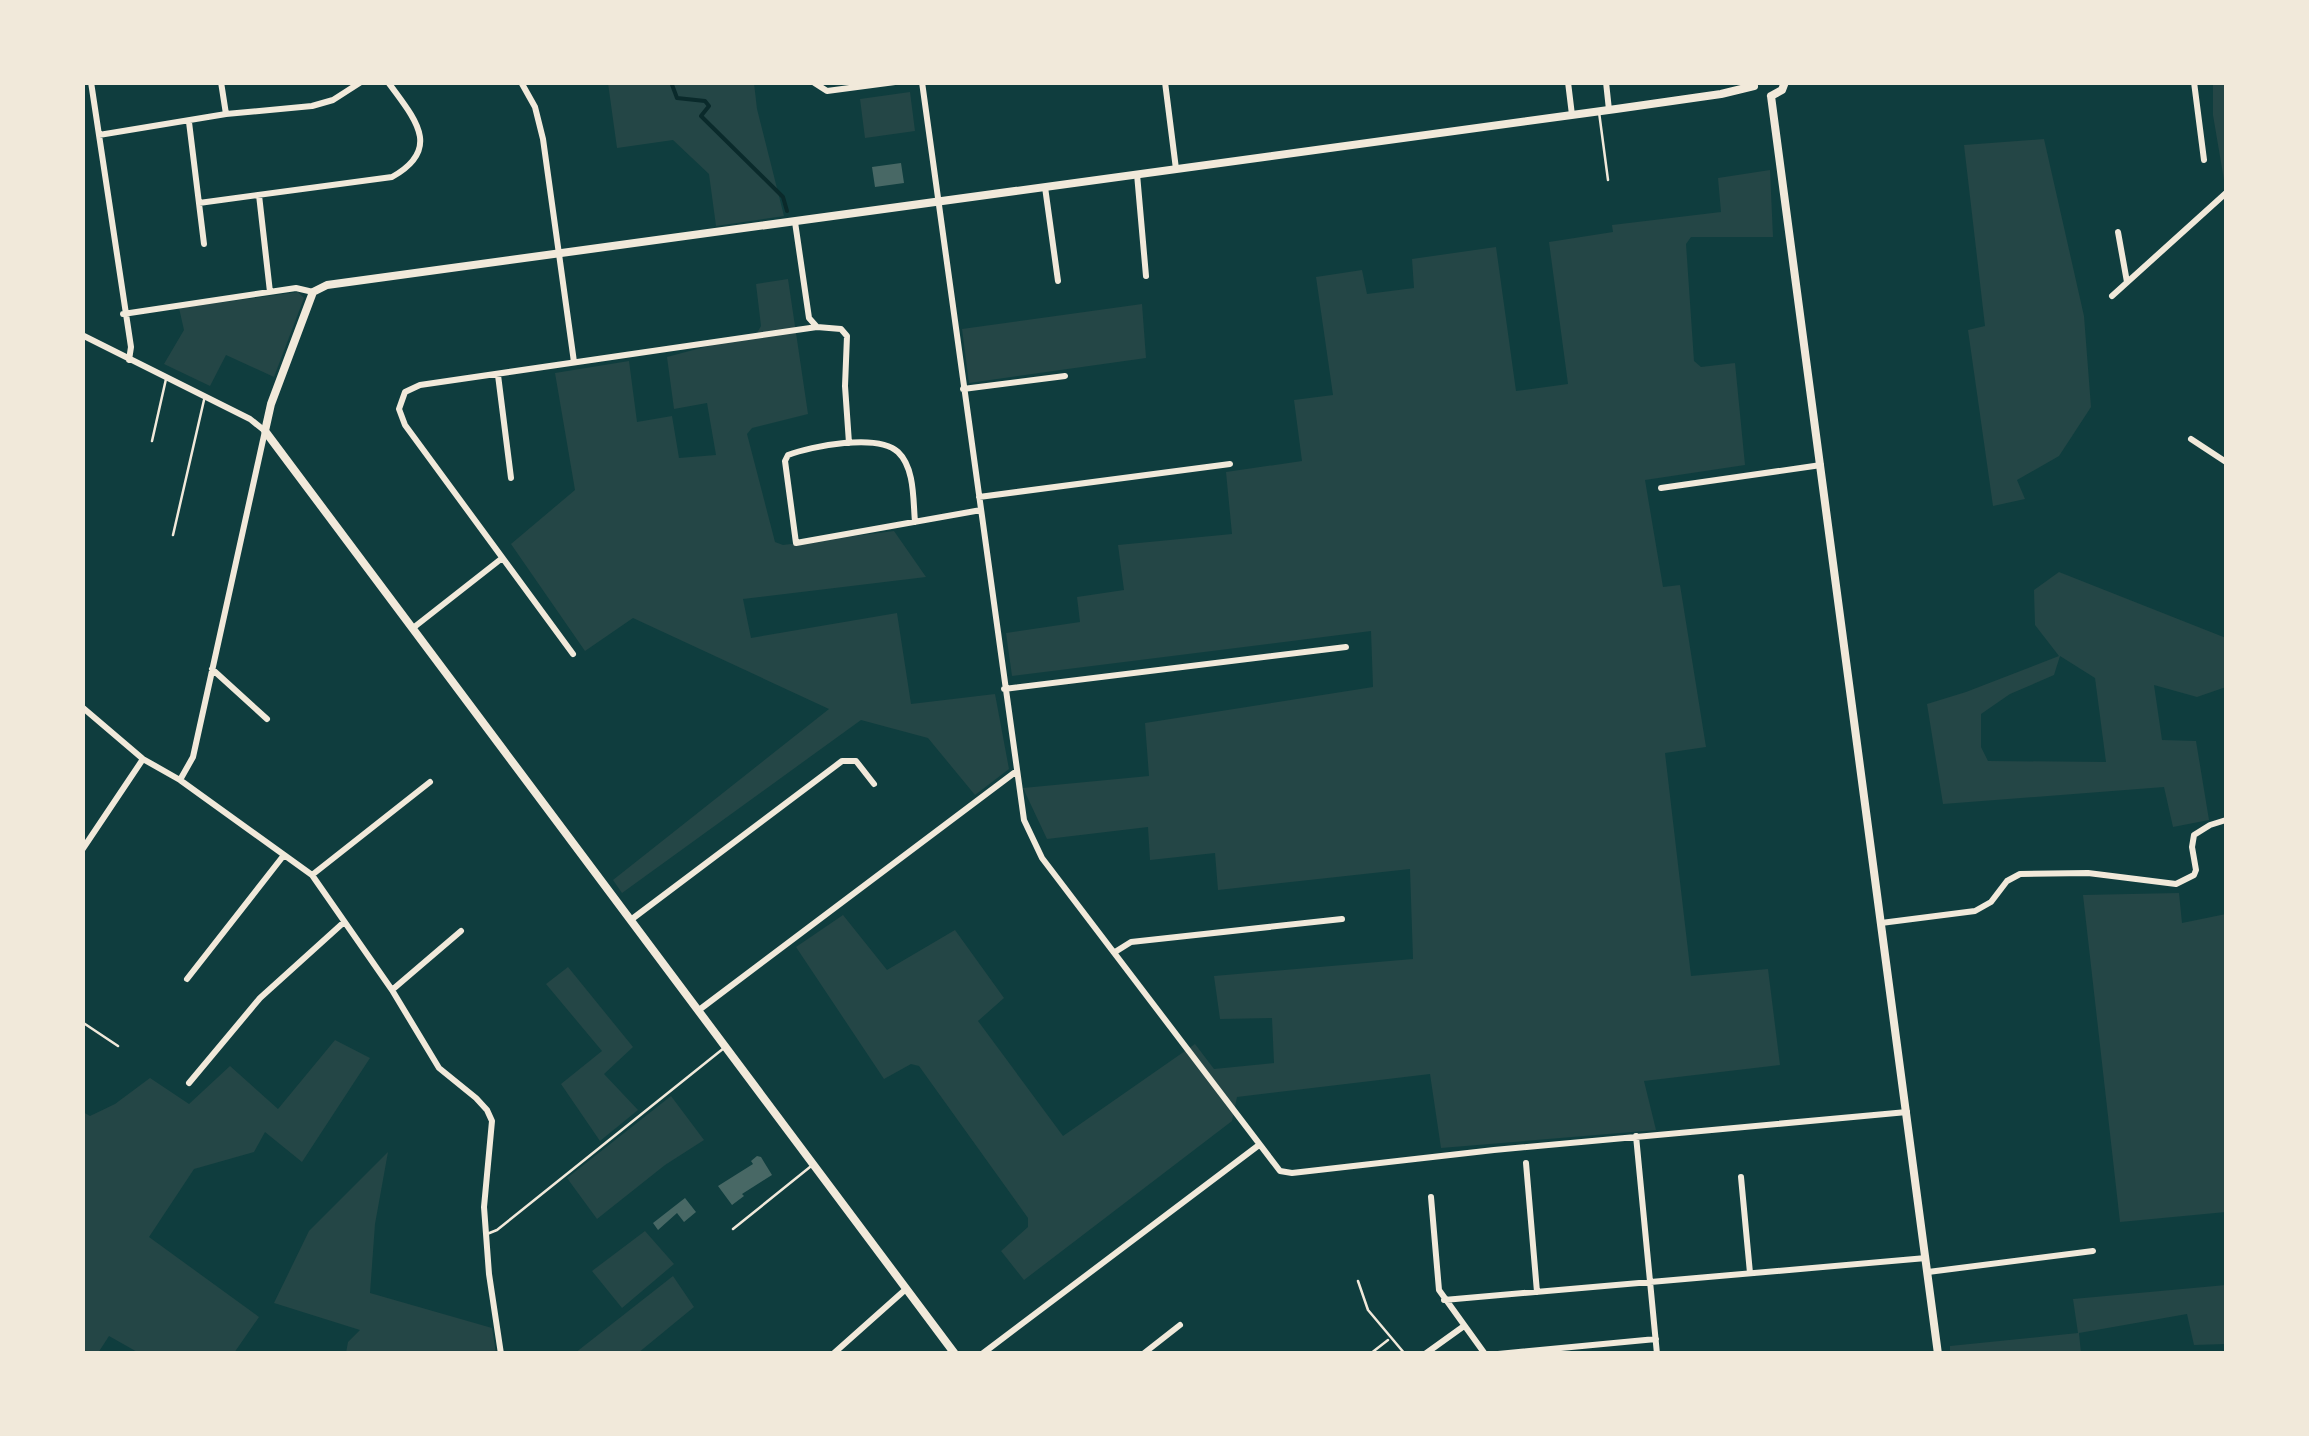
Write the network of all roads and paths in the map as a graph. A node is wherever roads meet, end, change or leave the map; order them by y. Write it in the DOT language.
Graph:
graph roads {
  1 [pos="91,82"];
  2 [pos="221,82"];
  3 [pos="361,82"];
  4 [pos="388,82"];
  5 [pos="521,82"];
  6 [pos="813,82"];
  7 [pos="895,82"];
  8 [pos="922,82"];
  9 [pos="1165,82"];
  10 [pos="1568,82"];
  11 [pos="1606,82"];
  12 [pos="1785,82"];
  13 [pos="2194,82"];
  14 [pos="1754,84"];
  15 [pos="1771,96"];
  16 [pos="1604,111"];
  17 [pos="226,114"];
  18 [pos="1572,115"];
  19 [pos="189,122"];
  20 [pos="99,135"];
  21 [pos="2204,160"];
  22 [pos="1176,169"];
  23 [pos="1137,174"];
  24 [pos="1608,180"];
  25 [pos="1044,187"];
  26 [pos="2226,193"];
  27 [pos="259,195"];
  28 [pos="938,202"];
  29 [pos="199,203"];
  30 [pos="795,222"];
  31 [pos="2118,232"];
  32 [pos="204,244"];
  33 [pos="560,254"];
  34 [pos="1146,276"];
  35 [pos="1058,281"];
  36 [pos="2127,282"];
  37 [pos="270,292"];
  38 [pos="313,292"];
  39 [pos="2112,296"];
  40 [pos="123,314"];
  41 [pos="816,327"];
  42 [pos="82,335"];
  43 [pos="129,360"];
  44 [pos="574,362"];
  45 [pos="498,374"];
  46 [pos="1065,376"];
  47 [pos="166,378"];
  48 [pos="963,389"];
  49 [pos="205,397"];
  50 [pos="265,432"];
  51 [pos="2191,439"];
  52 [pos="152,441"];
  53 [pos="849,443"];
  54 [pos="2226,462"];
  55 [pos="1230,464"];
  56 [pos="1821,465"];
  57 [pos="511,478"];
  58 [pos="1661,488"];
  59 [pos="979,496"];
  60 [pos="981,510"];
  61 [pos="915,522"];
  62 [pos="173,535"];
  63 [pos="501,558"];
  64 [pos="413,628"];
  65 [pos="1346,647"];
  66 [pos="573,654"];
  67 [pos="212,669"];
  68 [pos="1004,689"];
  69 [pos="82,707"];
  70 [pos="267,720"];
  71 [pos="142,760"];
  72 [pos="1015,772"];
  73 [pos="180,780"];
  74 [pos="430,782"];
  75 [pos="874,784"];
  76 [pos="2226,820"];
  77 [pos="82,850"];
  78 [pos="284,855"];
  79 [pos="312,875"];
  80 [pos="632,918"];
  81 [pos="1342,919"];
  82 [pos="343,922"];
  83 [pos="1882,922"];
  84 [pos="461,931"];
  85 [pos="1114,952"];
  86 [pos="187,980"];
  87 [pos="392,990"];
  88 [pos="699,1010"];
  89 [pos="82,1022"];
  90 [pos="118,1046"];
  91 [pos="726,1047"];
  92 [pos="189,1083"];
  93 [pos="1906,1112"];
  94 [pos="1636,1136"];
  95 [pos="1259,1145"];
  96 [pos="1526,1163"];
  97 [pos="814,1164"];
  98 [pos="1740,1177"];
  99 [pos="1431,1197"];
  100 [pos="733,1229"];
  101 [pos="486,1234"];
  102 [pos="2093,1251"];
  103 [pos="1926,1258"];
  104 [pos="1928,1272"];
  105 [pos="1750,1273"];
  106 [pos="1358,1282"];
  107 [pos="1651,1282"];
  108 [pos="906,1288"];
  109 [pos="1537,1292"];
  110 [pos="1444,1300"];
  111 [pos="1180,1326"];
  112 [pos="1464,1326"];
  113 [pos="1656,1338"];
  114 [pos="1390,1339"];
  115 [pos="501,1354"];
  116 [pos="833,1354"];
  117 [pos="955,1354"];
  118 [pos="982,1354"];
  119 [pos="1143,1354"];
  120 [pos="1370,1354"];
  121 [pos="1405,1354"];
  122 [pos="1425,1354"];
  123 [pos="1484,1354"];
  124 [pos="1498,1354"];
  125 [pos="1657,1354"];
  126 [pos="1938,1354"];
  1 -- 20 [label="street"];
  2 -- 17 [label="street"];
  3 -- 17 [label="street"];
  4 -- 27 [label="street"];
  5 -- 33 [label="street"];
  6 -- 7 [label="street"];
  8 -- 28 [label="street"];
  9 -- 22 [label="street"];
  10 -- 18 [label="street"];
  11 -- 16 [label="street"];
  12 -- 15 [label="street"];
  13 -- 21 [label="street"];
  14 -- 15 [label="street"];
  14 -- 16 [label="street"];
  15 -- 56 [label="street"];
  16 -- 18 [label="street"];
  16 -- 24 [label="lane"];
  17 -- 19 [label="street"];
  18 -- 22 [label="street"];
  19 -- 20 [label="street"];
  19 -- 29 [label="street"];
  20 -- 40 [label="street"];
  22 -- 23 [label="street"];
  23 -- 25 [label="street"];
  23 -- 34 [label="street"];
  25 -- 28 [label="street"];
  25 -- 35 [label="street"];
  26 -- 36 [label="street"];
  27 -- 29 [label="street"];
  27 -- 37 [label="street"];
  28 -- 30 [label="street"];
  28 -- 48 [label="street"];
  29 -- 32 [label="street"];
  30 -- 33 [label="street"];
  30 -- 41 [label="street"];
  31 -- 36 [label="street"];
  33 -- 38 [label="street"];
  33 -- 44 [label="street"];
  36 -- 39 [label="street"];
  37 -- 38 [label="street"];
  37 -- 40 [label="street"];
  38 -- 50 [label="street"];
  40 -- 43 [label="street"];
  41 -- 44 [label="street"];
  41 -- 53 [label="street"];
  42 -- 43 [label="street"];
  43 -- 47 [label="street"];
  44 -- 45 [label="street"];
  45 -- 57 [label="street"];
  45 -- 63 [label="street"];
  46 -- 48 [label="street"];
  47 -- 49 [label="street"];
  47 -- 52 [label="lane"];
  48 -- 59 [label="street"];
  49 -- 50 [label="street"];
  49 -- 62 [label="lane"];
  50 -- 64 [label="street"];
  50 -- 67 [label="street"];
  51 -- 54 [label="street"];
  53 -- 61 [label="street"];
  53 -- 61 [label="street"];
  55 -- 59 [label="street"];
  56 -- 58 [label="street"];
  56 -- 83 [label="street"];
  59 -- 60 [label="street"];
  60 -- 61 [label="street"];
  60 -- 68 [label="street"];
  63 -- 64 [label="street"];
  63 -- 66 [label="street"];
  64 -- 80 [label="street"];
  65 -- 68 [label="street"];
  67 -- 70 [label="street"];
  67 -- 73 [label="street"];
  68 -- 72 [label="street"];
  69 -- 71 [label="street"];
  71 -- 73 [label="street"];
  71 -- 77 [label="street"];
  72 -- 85 [label="street"];
  72 -- 88 [label="street"];
  73 -- 78 [label="street"];
  74 -- 79 [label="street"];
  75 -- 80 [label="street"];
  76 -- 83 [label="street"];
  78 -- 79 [label="street"];
  78 -- 86 [label="street"];
  79 -- 82 [label="street"];
  80 -- 88 [label="street"];
  81 -- 85 [label="street"];
  82 -- 87 [label="street"];
  82 -- 92 [label="street"];
  83 -- 93 [label="street"];
  84 -- 87 [label="street"];
  85 -- 95 [label="street"];
  87 -- 101 [label="street"];
  88 -- 91 [label="street"];
  89 -- 90 [label="lane"];
  91 -- 97 [label="street"];
  91 -- 101 [label="lane"];
  93 -- 94 [label="street"];
  93 -- 103 [label="street"];
  94 -- 95 [label="street"];
  94 -- 107 [label="street"];
  95 -- 118 [label="street"];
  96 -- 109 [label="street"];
  97 -- 100 [label="lane"];
  97 -- 108 [label="street"];
  98 -- 105 [label="street"];
  99 -- 110 [label="street"];
  101 -- 115 [label="street"];
  102 -- 104 [label="street"];
  103 -- 104 [label="street"];
  103 -- 105 [label="street"];
  104 -- 126 [label="street"];
  105 -- 107 [label="street"];
  106 -- 114 [label="lane"];
  107 -- 109 [label="street"];
  107 -- 113 [label="street"];
  108 -- 116 [label="street"];
  108 -- 117 [label="street"];
  109 -- 110 [label="street"];
  110 -- 112 [label="street"];
  111 -- 119 [label="street"];
  112 -- 122 [label="street"];
  112 -- 123 [label="street"];
  113 -- 124 [label="street"];
  113 -- 125 [label="street"];
  114 -- 120 [label="lane"];
  114 -- 121 [label="lane"];
}
